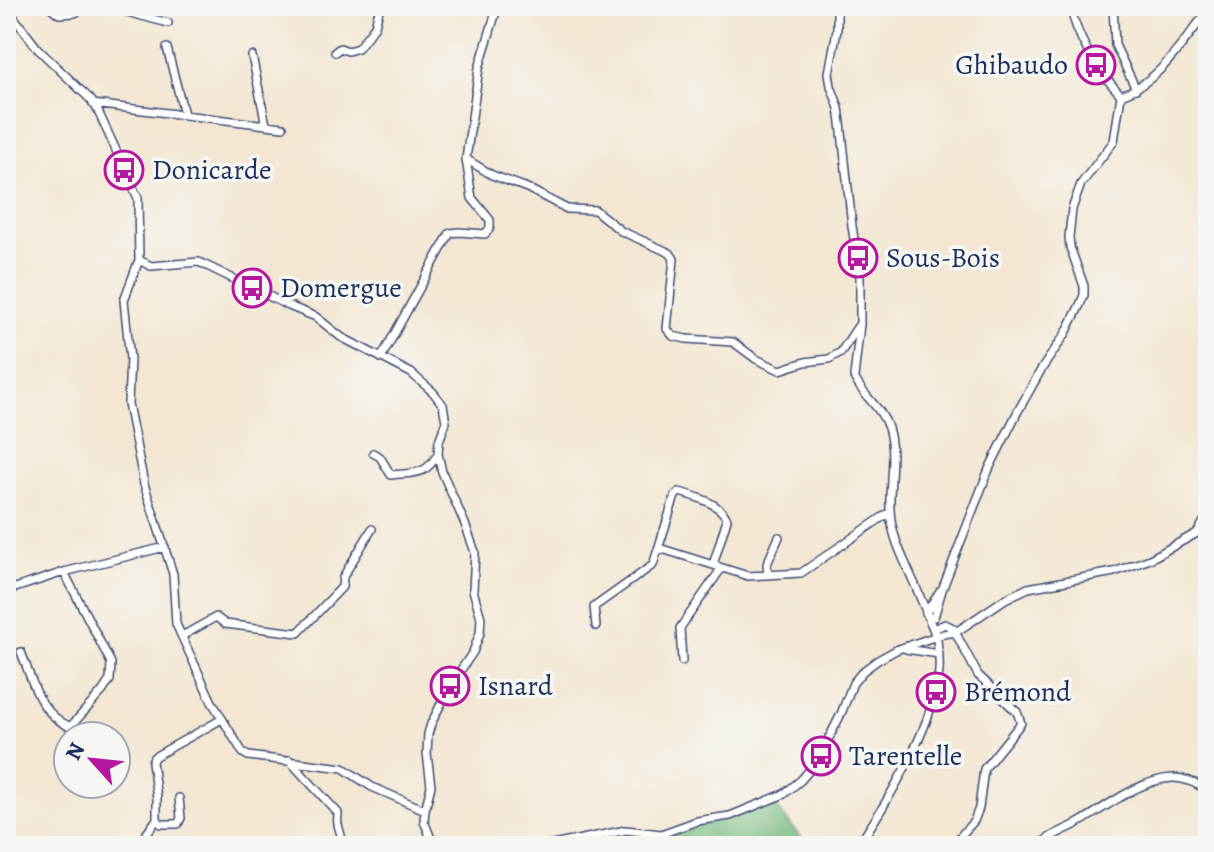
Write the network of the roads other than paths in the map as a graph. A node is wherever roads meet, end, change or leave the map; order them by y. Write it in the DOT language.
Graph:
graph roads {
  1 [pos="49,6"];
  2 [pos="87,6"];
  3 [pos="105,6"];
  4 [pos="380,6"];
  5 [pos="500,6"];
  6 [pos="837,6"];
  7 [pos="1070,6"];
  8 [pos="1113,6"];
  9 [pos="6,7"];
  10 [pos="1208,11"];
  11 [pos="168,23"];
  12 [pos="167,48"];
  13 [pos="335,52"];
  14 [pos="252,56"];
  15 [pos="1136,89"];
  16 [pos="1121,95"];
  17 [pos="93,104"];
  18 [pos="184,114"];
  19 [pos="266,125"];
  20 [pos="283,127"];
  21 [pos="466,159"];
  22 [pos="139,260"];
  23 [pos="860,324"];
  24 [pos="381,358"];
  25 [pos="373,453"];
  26 [pos="438,454"];
  27 [pos="890,512"];
  28 [pos="1207,517"];
  29 [pos="372,529"];
  30 [pos="779,537"];
  31 [pos="165,547"];
  32 [pos="659,548"];
  33 [pos="713,565"];
  34 [pos="721,569"];
  35 [pos="64,572"];
  36 [pos="768,575"];
  37 [pos="942,590"];
  38 [pos="6,591"];
  39 [pos="928,610"];
  40 [pos="934,617"];
  41 [pos="596,626"];
  42 [pos="935,632"];
  43 [pos="956,632"];
  44 [pos="182,636"];
  45 [pos="896,650"];
  46 [pos="21,652"];
  47 [pos="939,654"];
  48 [pos="682,661"];
  49 [pos="222,719"];
  50 [pos="289,760"];
  51 [pos="1208,790"];
  52 [pos="179,798"];
  53 [pos="425,810"];
  54 [pos="157,819"];
  55 [pos="138,846"];
  56 [pos="333,846"];
  57 [pos="434,846"];
  58 [pos="548,846"];
  59 [pos="858,846"];
  60 [pos="954,846"];
  61 [pos="1038,846"];
  1 -- 2 [label="street"];
  3 -- 11 [label="street"];
  4 -- 13 [label="street"];
  5 -- 21 [label="street"];
  6 -- 23 [label="street"];
  7 -- 16 [label="street"];
  8 -- 15 [label="street"];
  9 -- 17 [label="street"];
  10 -- 15 [label="street"];
  12 -- 18 [label="street"];
  14 -- 19 [label="street"];
  15 -- 16 [label="street"];
  16 -- 37 [label="street"];
  17 -- 18 [label="street"];
  17 -- 22 [label="street"];
  18 -- 19 [label="street"];
  19 -- 20 [label="street"];
  21 -- 23 [label="street"];
  21 -- 24 [label="street"];
  22 -- 24 [label="street"];
  22 -- 31 [label="street"];
  23 -- 27 [label="street"];
  24 -- 26 [label="street"];
  25 -- 26 [label="street"];
  26 -- 53 [label="street"];
  27 -- 36 [label="street"];
  27 -- 39 [label="street"];
  28 -- 43 [label="street"];
  29 -- 44 [label="street"];
  30 -- 36 [label="street"];
  31 -- 35 [label="street"];
  31 -- 44 [label="street"];
  32 -- 33 [label="street"];
  32 -- 33 [label="street"];
  32 -- 41 [label="street"];
  33 -- 34 [label="street"];
  34 -- 36 [label="street"];
  34 -- 48 [label="street"];
  35 -- 38 [label="street"];
  35 -- 46 [label="street"];
  37 -- 39 [label="street"];
  37 -- 40 [label="street"];
  39 -- 40 [label="street"];
  39 -- 42 [label="street"];
  40 -- 42 [label="street"];
  42 -- 43 [label="street"];
  42 -- 45 [label="street"];
  42 -- 47 [label="street"];
  43 -- 60 [label="street"];
  44 -- 49 [label="street"];
  45 -- 47 [label="street"];
  45 -- 58 [label="street"];
  47 -- 59 [label="street"];
  49 -- 50 [label="street"];
  49 -- 54 [label="street"];
  50 -- 53 [label="street"];
  50 -- 56 [label="street"];
  51 -- 61 [label="street"];
  52 -- 54 [label="street"];
  53 -- 57 [label="street"];
  54 -- 55 [label="street"];
}
